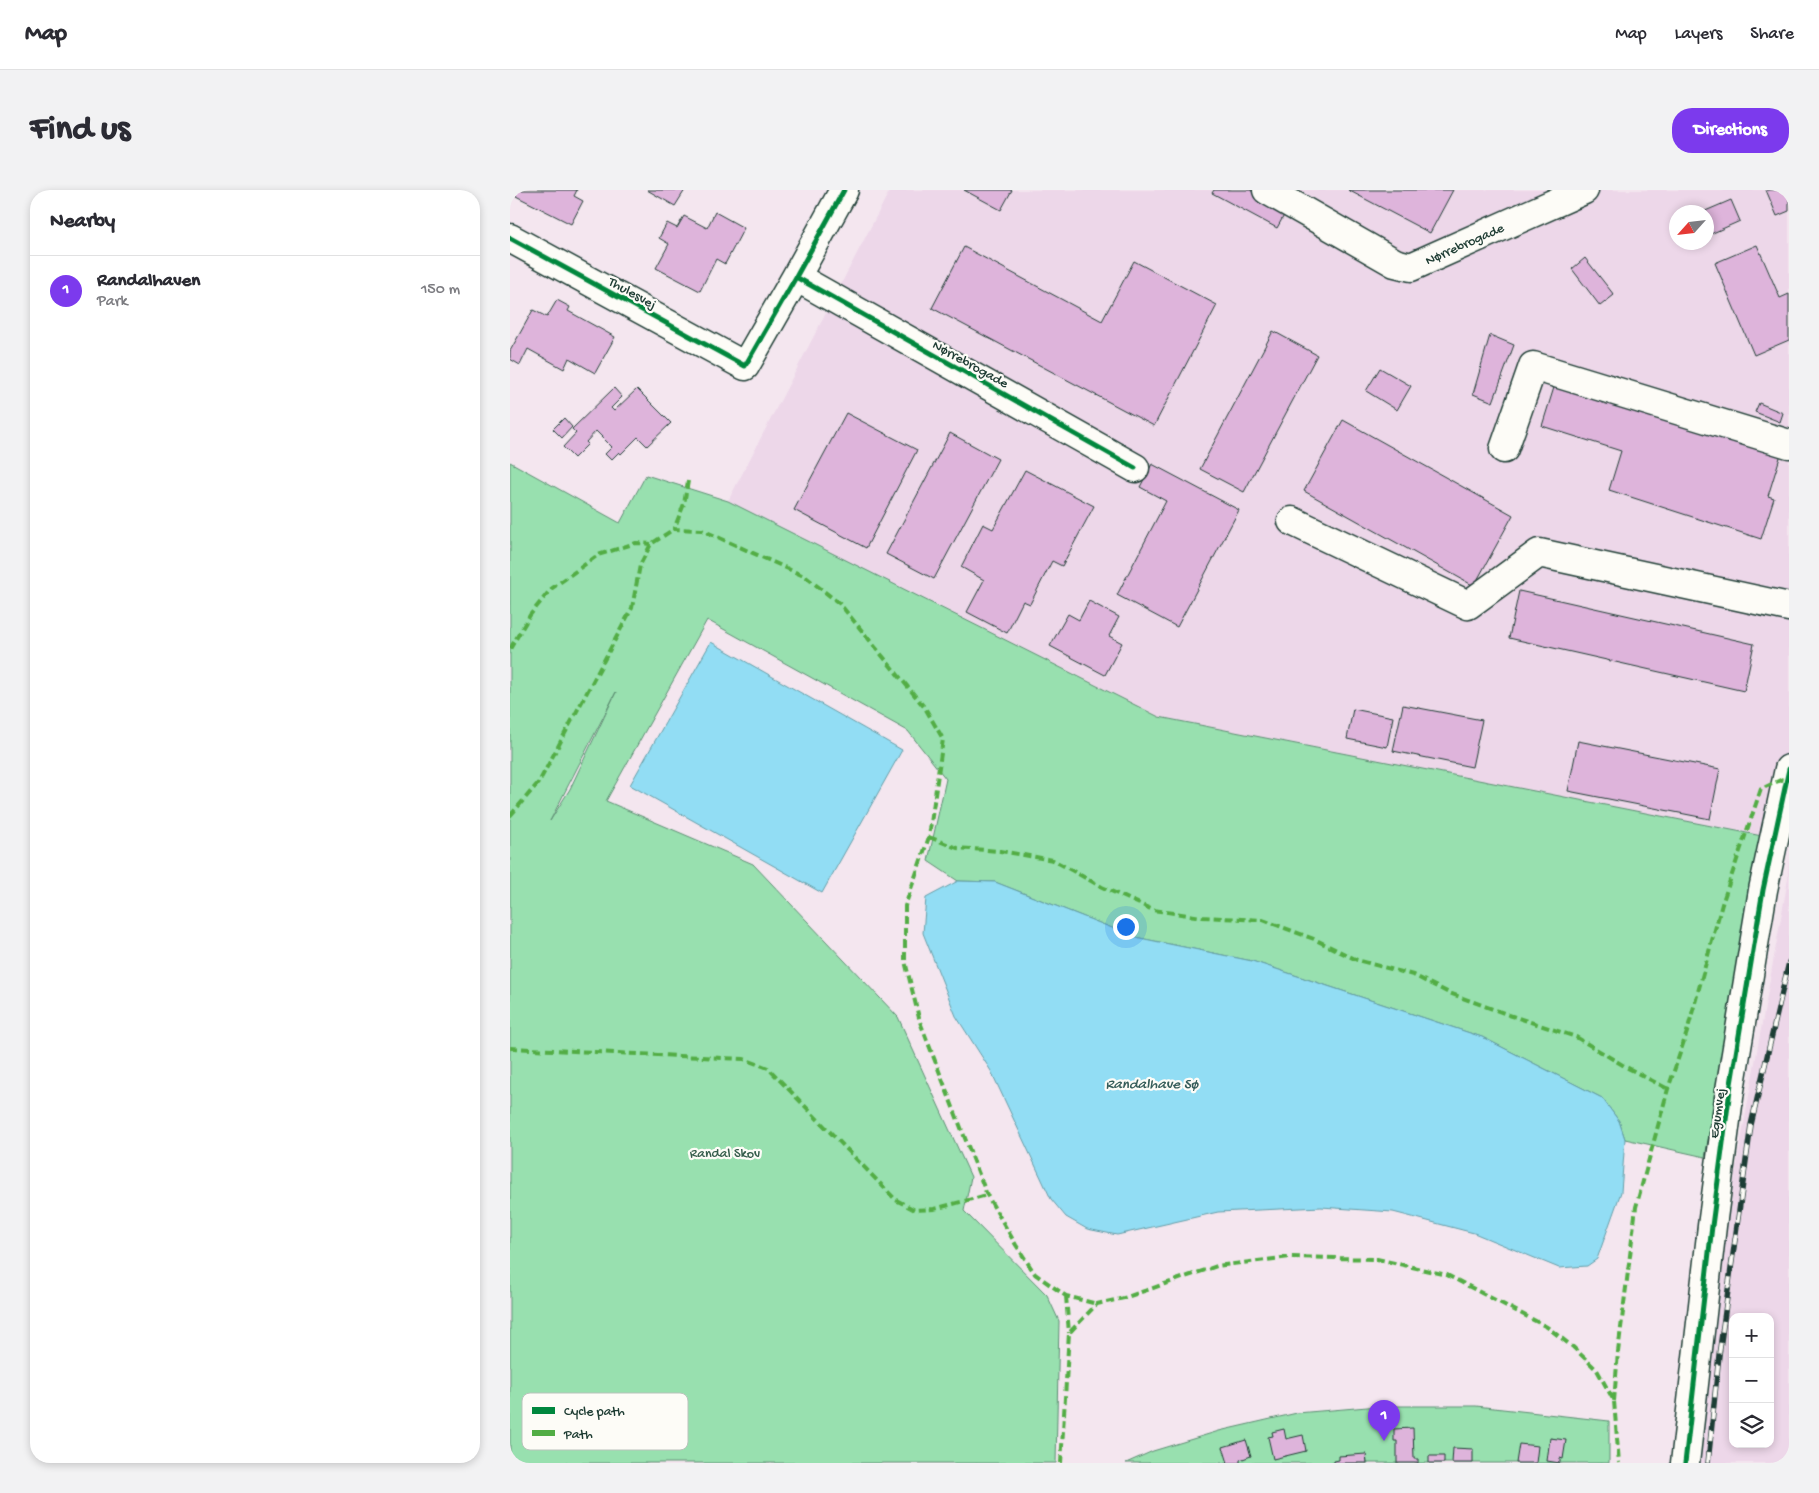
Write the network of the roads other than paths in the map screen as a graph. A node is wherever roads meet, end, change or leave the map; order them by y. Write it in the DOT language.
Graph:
graph roads {
  1 [pos="844,190"];
  2 [pos="1267,190"];
  3 [pos="1584,190"];
  4 [pos="510,238"];
  5 [pos="796,277"];
  6 [pos="1789,444"];
  7 [pos="1504,449"];
  8 [pos="1135,468"];
  9 [pos="1292,521"];
  10 [pos="1789,607"];
  11 [pos="1789,769"];
  12 [pos="1685,1463"];
  1 -- 5 [label="street"];
  2 -- 3 [label="street, Nørrebrogade"];
  4 -- 5 [label="street, Thulesvej"];
  5 -- 8 [label="street, Nørrebrogade"];
  6 -- 7 [label="street"];
  9 -- 10 [label="street"];
  11 -- 12 [label="street, Egumvej"];
}
